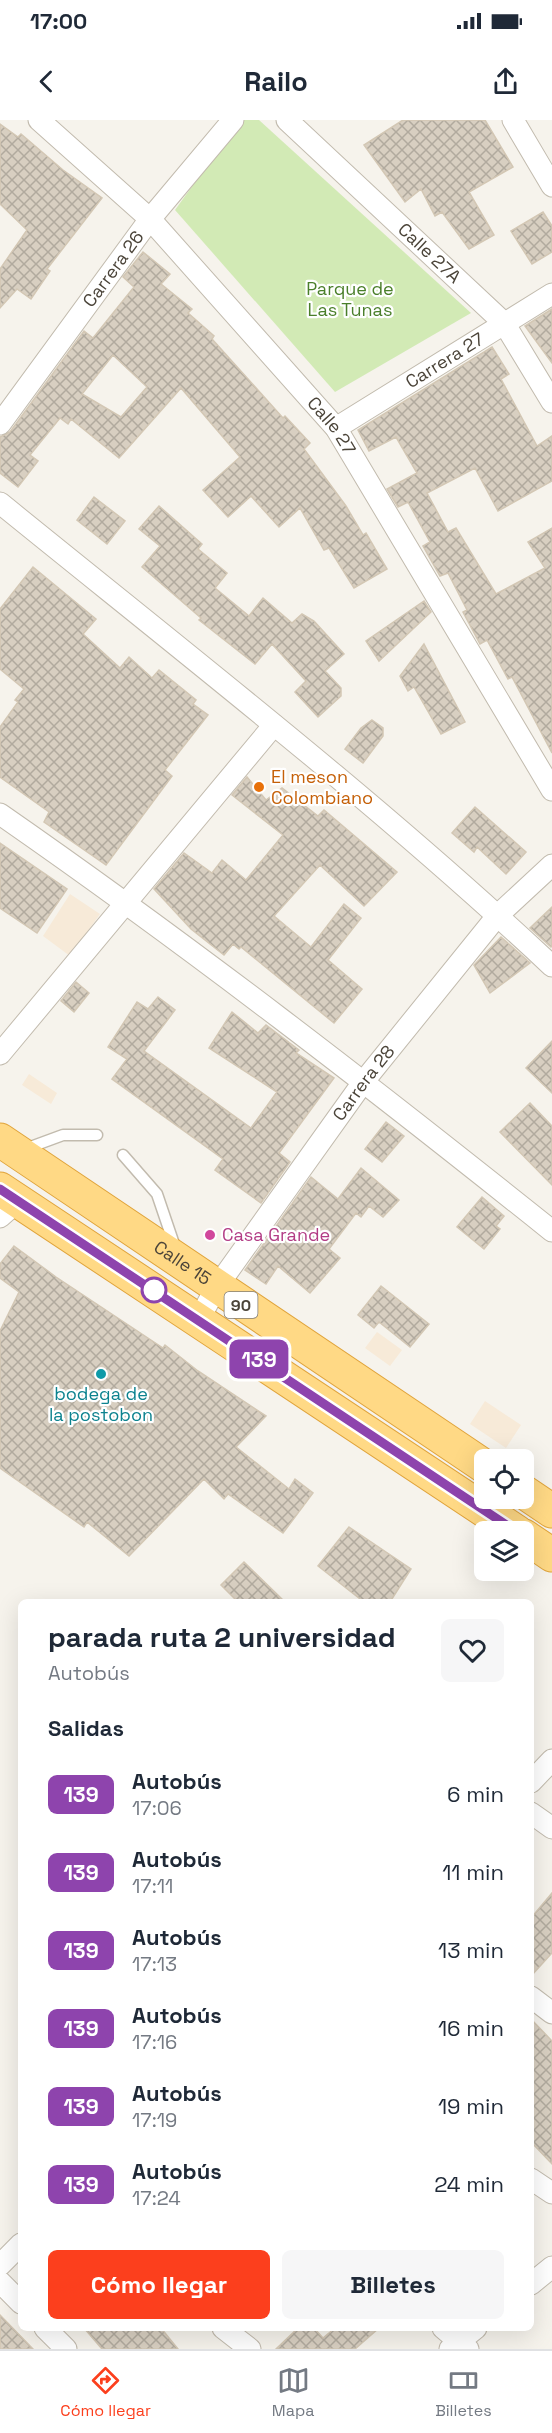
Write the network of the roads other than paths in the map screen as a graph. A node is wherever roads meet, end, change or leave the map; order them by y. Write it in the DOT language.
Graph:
graph roads {
  1 [pos="39,120"];
  2 [pos="233,120"];
  3 [pos="287,120"];
  4 [pos="513,120"];
  5 [pos="552,186"];
  6 [pos="150,219"];
  7 [pos="552,294"];
  8 [pos="504,323"];
  9 [pos="552,402"];
  10 [pos="0,424"];
  11 [pos="336,428"];
  12 [pos="0,502"];
  13 [pos="274,725"];
  14 [pos="552,790"];
  15 [pos="0,814"];
  16 [pos="552,865"];
  17 [pos="126,901"];
  18 [pos="498,915"];
  19 [pos="552,966"];
  20 [pos="1,1052"];
  21 [pos="364,1080"];
  22 [pos="97,1135"];
  23 [pos="8,1146"];
  24 [pos="123,1155"];
  25 [pos="6,1202"];
  26 [pos="552,1231"];
  27 [pos="171,1279"];
  28 [pos="216,1288"];
  29 [pos="199,1319"];
  30 [pos="474,1459"];
  31 [pos="534,1499"];
  32 [pos="552,1511"];
  33 [pos="501,1521"];
  34 [pos="534,1543"];
  35 [pos="552,1555"];
  36 [pos="552,1760"];
  37 [pos="534,1779"];
  38 [pos="534,1815"];
  39 [pos="552,1828"];
  40 [pos="534,1999"];
  41 [pos="552,2013"];
  42 [pos="534,2181"];
  43 [pos="552,2193"];
  44 [pos="18,2247"];
  45 [pos="0,2265"];
  46 [pos="552,2267"];
  47 [pos="0,2282"];
  48 [pos="534,2282"];
  49 [pos="18,2300"];
  50 [pos="48,2331"];
  51 [pos="227,2331"];
  52 [pos="447,2331"];
  53 [pos="463,2342"];
  54 [pos="66,2349"];
  55 [pos="250,2349"];
  1 -- 6 [label="street, Calle 27"];
  2 -- 6 [label="street, Carrera 26"];
  3 -- 8 [label="street, Calle 27A"];
  4 -- 5 [label="street"];
  6 -- 10 [label="street, Carrera 26"];
  6 -- 11 [label="street, Calle 27"];
  7 -- 8 [label="street, Carrera 27"];
  8 -- 9 [label="street, Calle 27A"];
  8 -- 11 [label="street, Carrera 27"];
  11 -- 14 [label="street, Calle 27"];
  12 -- 13 [label="street"];
  13 -- 17 [label="street"];
  13 -- 18 [label="street"];
  15 -- 17 [label="street"];
  16 -- 18 [label="street, Carrera 28"];
  17 -- 20 [label="street"];
  17 -- 21 [label="street"];
  18 -- 19 [label="street"];
  18 -- 21 [label="street, Carrera 28"];
  21 -- 26 [label="street"];
  21 -- 28 [label="street, Carrera 28"];
  22 -- 23 [label="lane"];
  23 -- 27 [label="highway, Calle 15 / 90"];
  24 -- 27 [label="lane"];
  25 -- 27 [label="highway, Calle 15 / 90"];
  27 -- 28 [label="highway, Calle 15 / 90"];
  27 -- 29 [label="highway, Calle 15 / 90"];
  28 -- 29 [label="street, Carrera 28"];
  28 -- 30 [label="highway, Calle 15 / 90"];
  29 -- 33 [label="highway, Calle 15 / 90"];
  31 -- 32 [label="highway"];
  34 -- 35 [label="highway"];
  36 -- 37 [label="street"];
  38 -- 39 [label="street"];
  40 -- 41 [label="street"];
  42 -- 43 [label="street"];
  44 -- 45 [label="street"];
  46 -- 48 [label="street"];
  47 -- 49 [label="street"];
  50 -- 54 [label="street"];
  51 -- 55 [label="street"];
  52 -- 53 [label="street"];
}
